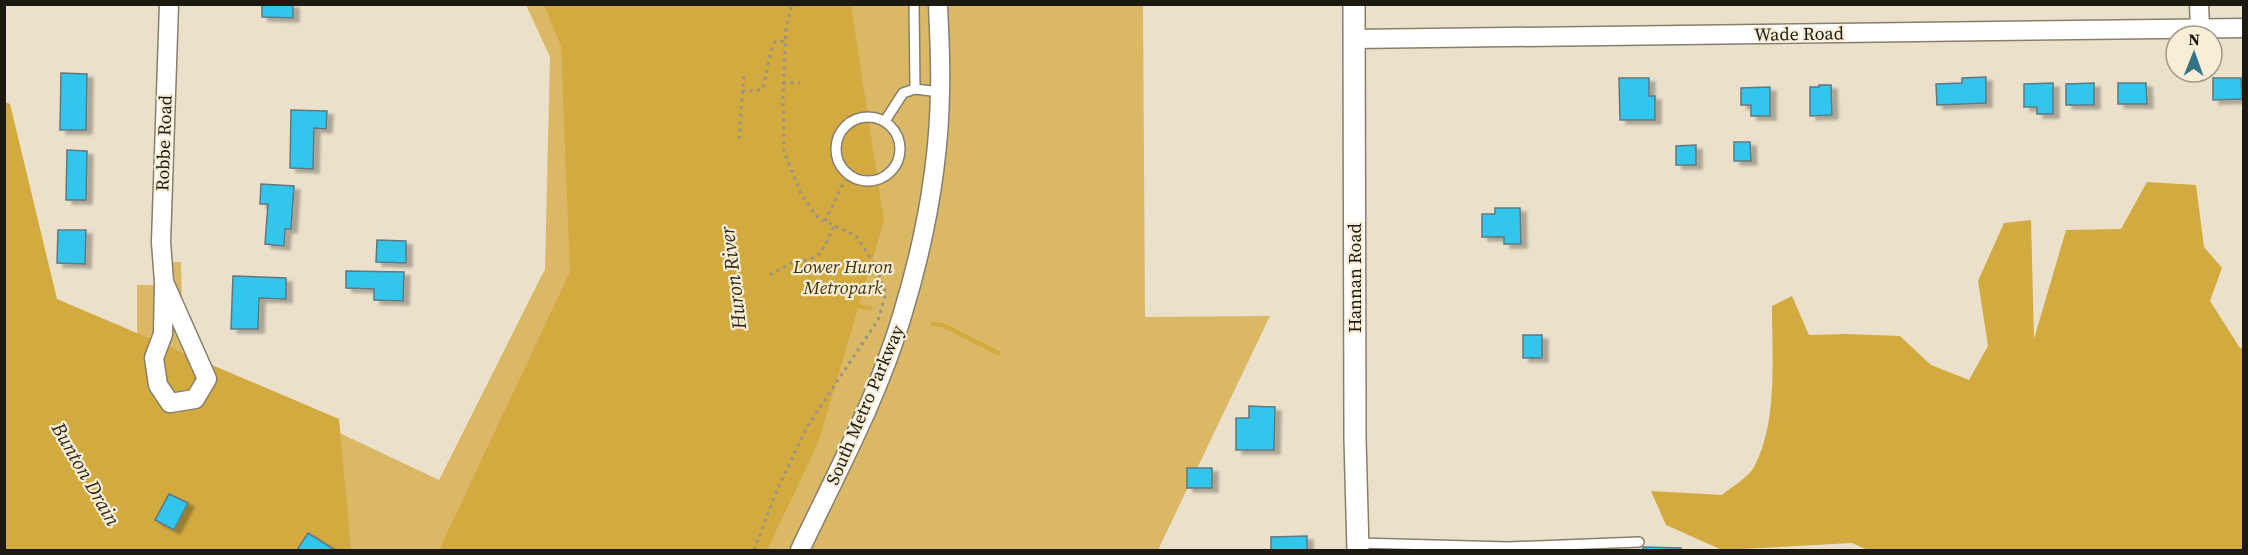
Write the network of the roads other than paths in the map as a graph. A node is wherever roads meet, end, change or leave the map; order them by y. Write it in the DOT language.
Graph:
graph roads {
  1 [pos="169,4"];
  2 [pos="914,4"];
  3 [pos="938,4"];
  4 [pos="1354,4"];
  5 [pos="2199,4"];
  6 [pos="2200,24"];
  7 [pos="2164,28"];
  8 [pos="2224,28"];
  9 [pos="2244,28"];
  10 [pos="1354,39"];
  11 [pos="915,89"];
  12 [pos="940,92"];
  13 [pos="885,121"];
  14 [pos="164,282"];
  15 [pos="1639,542"];
  16 [pos="1358,547"];
  17 [pos="800,550"];
  1 -- 14 [label="street, Robbe Road"];
  2 -- 11 [label="lane"];
  3 -- 12 [label="street, South Metro Parkway"];
  4 -- 10 [label="street, Hannan Road"];
  5 -- 6 [label="street"];
  7 -- 10 [label="street, Wade Road"];
  8 -- 9 [label="street, Wade Road"];
  10 -- 16 [label="street, Hannan Road"];
  11 -- 12 [label="lane"];
  11 -- 13 [label="lane"];
  12 -- 17 [label="street, South Metro Parkway"];
  13 -- 13 [label="lane"];
  14 -- 14 [label="street, Robbe Road"];
  15 -- 16 [label="lane"];
}
